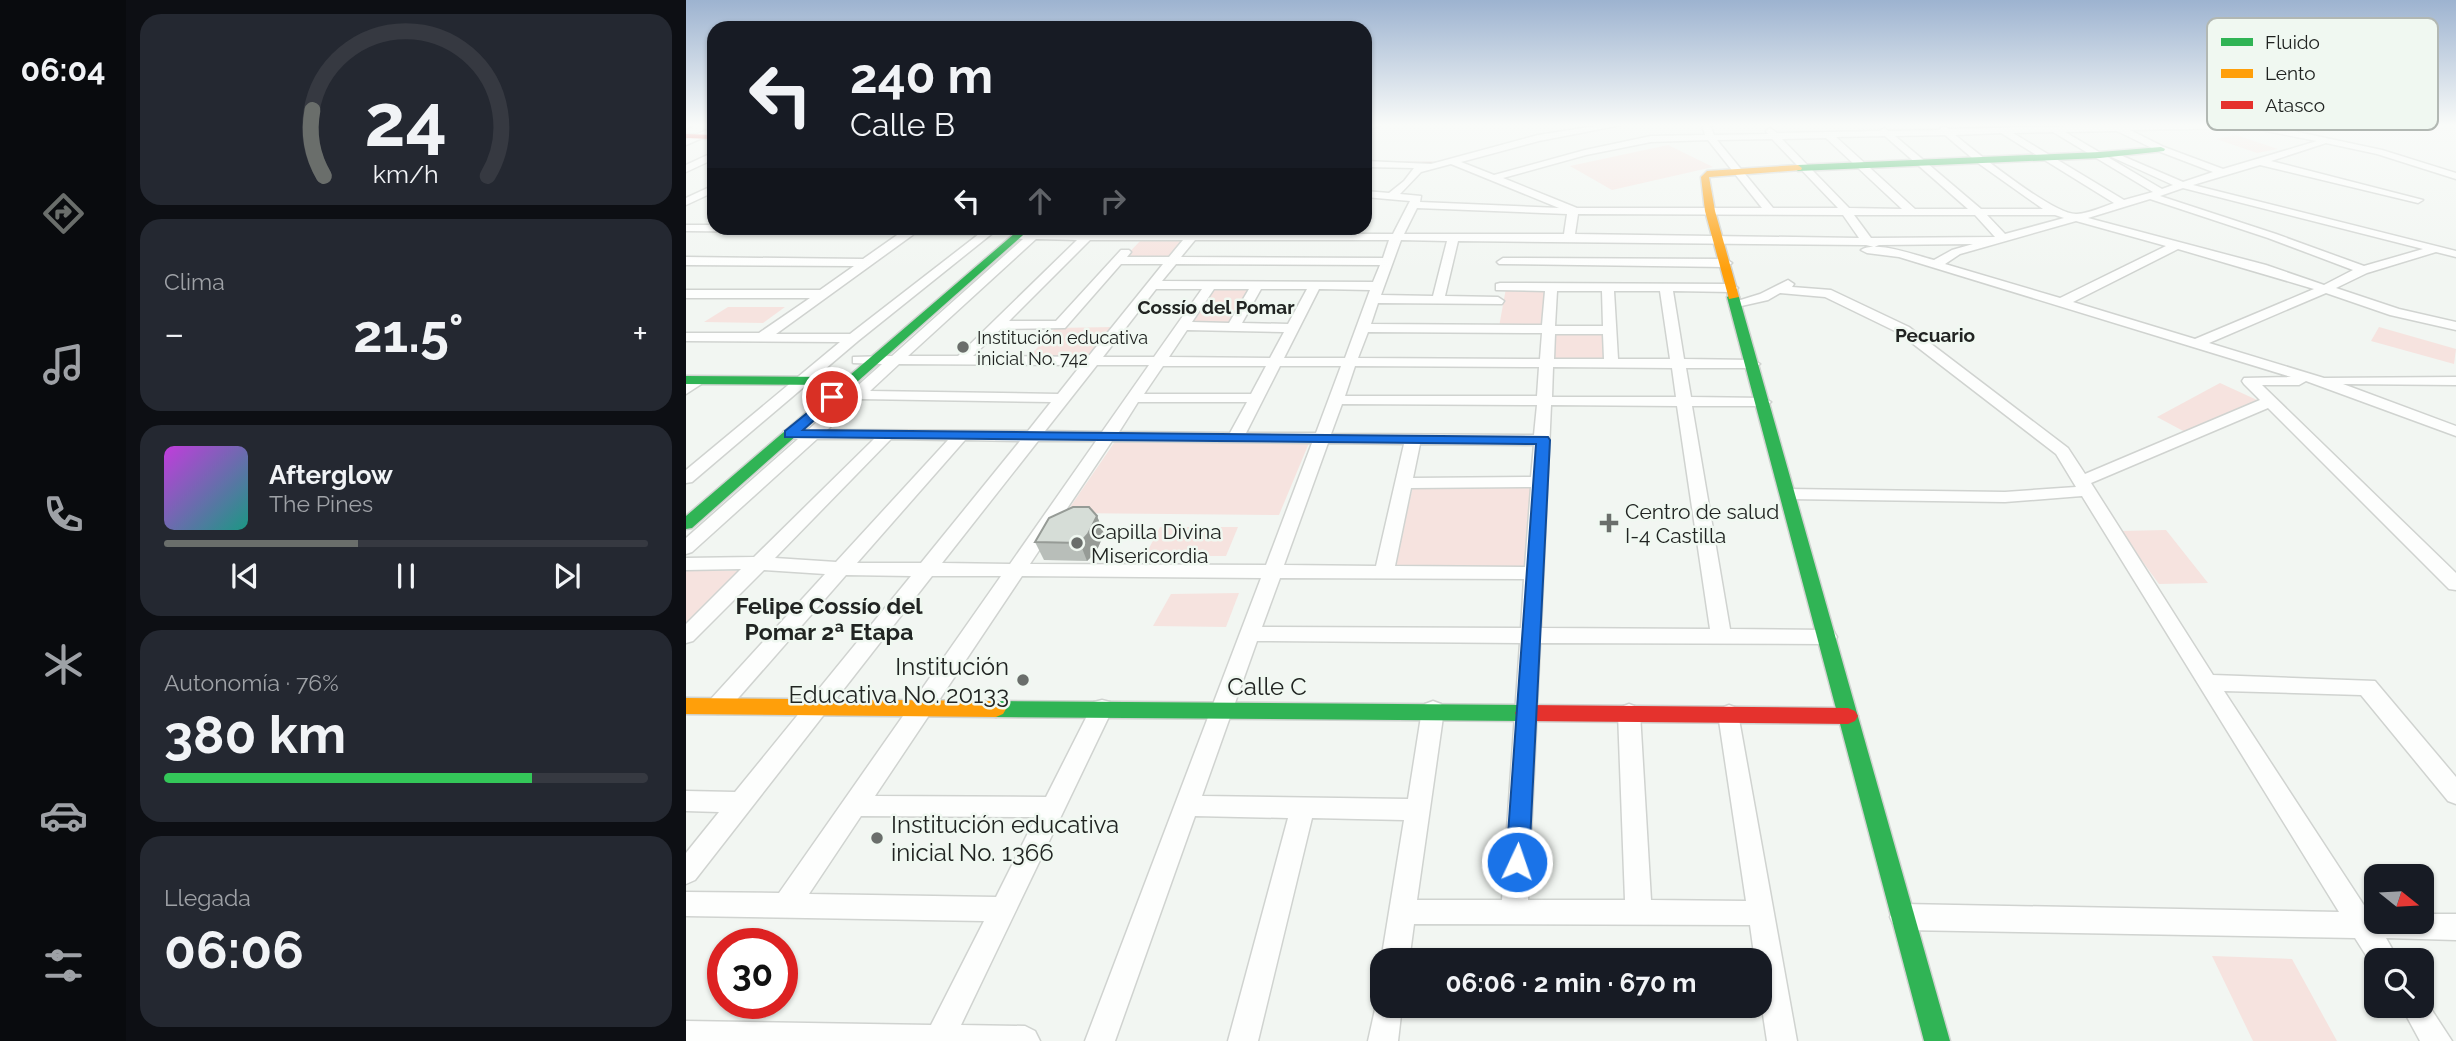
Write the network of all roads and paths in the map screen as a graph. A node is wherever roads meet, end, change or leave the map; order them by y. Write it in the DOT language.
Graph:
graph roads {
  1 [pos="1415,174"];
  2 [pos="1483,174"];
  3 [pos="1510,174"];
  4 [pos="1716,174"];
  5 [pos="1739,174"];
  6 [pos="1809,174"];
  7 [pos="1870,174"];
  8 [pos="1933,174"];
  9 [pos="1999,174"];
  10 [pos="2071,174"];
  11 [pos="2129,174"];
  12 [pos="2154,174"];
  13 [pos="2217,174"];
  14 [pos="2308,174"];
  15 [pos="1494,178"];
  16 [pos="2182,185"];
  17 [pos="707,191"];
  18 [pos="2155,194"];
  19 [pos="1372,195"];
  20 [pos="1391,196"];
  21 [pos="687,201"];
  22 [pos="707,201"];
  23 [pos="2418,201"];
  24 [pos="2122,203"];
  25 [pos="1413,205"];
  26 [pos="1573,210"];
  27 [pos="1845,210"];
  28 [pos="1710,211"];
  29 [pos="1770,211"];
  30 [pos="1911,211"];
  31 [pos="1977,211"];
  32 [pos="2055,212"];
  33 [pos="2075,218"];
  34 [pos="686,228"];
  35 [pos="707,228"];
  36 [pos="707,231"];
  37 [pos="898,235"];
  38 [pos="1010,235"];
  39 [pos="1011,235"];
  40 [pos="1012,235"];
  41 [pos="1078,235"];
  42 [pos="1093,236"];
  43 [pos="1139,236"];
  44 [pos="1191,237"];
  45 [pos="1235,237"];
  46 [pos="1396,238"];
  47 [pos="1453,238"];
  48 [pos="1506,238"];
  49 [pos="1569,238"];
  50 [pos="1719,239"];
  51 [pos="2004,240"];
  52 [pos="1867,241"];
  53 [pos="686,242"];
  54 [pos="1812,242"];
  55 [pos="2456,242"];
  56 [pos="2176,245"];
  57 [pos="2437,249"];
  58 [pos="1899,254"];
  59 [pos="2456,254"];
  60 [pos="1118,260"];
  61 [pos="1174,260"];
  62 [pos="686,261"];
  63 [pos="868,262"];
  64 [pos="1387,262"];
  65 [pos="1503,262"];
  66 [pos="1726,263"];
  67 [pos="1933,266"];
  68 [pos="2363,270"];
  69 [pos="1154,285"];
  70 [pos="1212,285"];
  71 [pos="1257,285"];
  72 [pos="1315,285"];
  73 [pos="1500,287"];
  74 [pos="1551,287"];
  75 [pos="1608,288"];
  76 [pos="1666,288"];
  77 [pos="2325,289"];
  78 [pos="1375,293"];
  79 [pos="686,294"];
  80 [pos="823,294"];
  81 [pos="1735,295"];
  82 [pos="1438,300"];
  83 [pos="2061,303"];
  84 [pos="1497,315"];
  85 [pos="997,326"];
  86 [pos="1184,326"];
  87 [pos="2456,326"];
  88 [pos="1233,327"];
  89 [pos="1293,328"];
  90 [pos="1362,328"];
  91 [pos="1548,330"];
  92 [pos="1610,330"];
  93 [pos="686,337"];
  94 [pos="764,337"];
  95 [pos="853,338"];
  96 [pos="2195,344"];
  97 [pos="866,360"];
  98 [pos="895,360"];
  99 [pos="962,360"];
  100 [pos="1093,360"];
  101 [pos="1160,360"];
  102 [pos="1276,362"];
  103 [pos="1349,362"];
  104 [pos="1547,363"];
  105 [pos="2260,363"];
  106 [pos="1611,364"];
  107 [pos="1680,364"];
  108 [pos="1753,364"];
  109 [pos="2317,380"];
  110 [pos="801,381"];
  111 [pos="833,381"];
  112 [pos="2249,381"];
  113 [pos="2456,381"];
  114 [pos="690,384"];
  115 [pos="856,395"];
  116 [pos="1062,398"];
  117 [pos="1133,398"];
  118 [pos="1257,398"];
  119 [pos="1335,400"];
  120 [pos="1545,401"];
  121 [pos="1685,402"];
  122 [pos="1763,402"];
  123 [pos="2269,402"];
  124 [pos="2456,431"];
  125 [pos="790,434"];
  126 [pos="813,434"];
  127 [pos="887,435"];
  128 [pos="961,435"];
  129 [pos="1032,435"];
  130 [pos="1107,436"];
  131 [pos="1236,437"];
  132 [pos="1321,438"];
  133 [pos="1413,439"];
  134 [pos="1543,440"];
  135 [pos="686,478"];
  136 [pos="1541,482"];
  137 [pos="1404,483"];
  138 [pos="2083,486"];
  139 [pos="1788,495"];
  140 [pos="686,507"];
  141 [pos="686,524"];
  142 [pos="686,548"];
  143 [pos="758,563"];
  144 [pos="686,564"];
  145 [pos="841,569"];
  146 [pos="926,569"];
  147 [pos="1015,570"];
  148 [pos="1272,571"];
  149 [pos="1384,572"];
  150 [pos="1536,573"];
  151 [pos="2456,584"];
  152 [pos="689,631"];
  153 [pos="1249,634"];
  154 [pos="1532,635"];
  155 [pos="1721,636"];
  156 [pos="1827,637"];
  157 [pos="2207,683"];
  158 [pos="686,706"];
  159 [pos="718,706"];
  160 [pos="817,706"];
  161 [pos="921,707"];
  162 [pos="1102,708"];
  163 [pos="1222,709"];
  164 [pos="1433,710"];
  165 [pos="1525,711"];
  166 [pos="1629,713"];
  167 [pos="1729,714"];
  168 [pos="1848,716"];
  169 [pos="2456,794"];
  170 [pos="686,801"];
  171 [pos="741,802"];
  172 [pos="855,806"];
  173 [pos="1186,806"];
  174 [pos="1054,807"];
  175 [pos="1303,808"];
  176 [pos="1418,810"];
  177 [pos="686,872"];
  178 [pos="686,904"];
  179 [pos="787,904"];
  180 [pos="1003,909"];
  181 [pos="1402,912"];
  182 [pos="1514,912"];
  183 [pos="1639,912"];
  184 [pos="1762,913"];
  185 [pos="1903,917"];
  186 [pos="2362,925"];
  187 [pos="2456,927"];
  188 [pos="1397,948"];
  189 [pos="2377,948"];
  190 [pos="1386,1018"];
  191 [pos="2423,1018"];
  192 [pos="686,1036"];
  193 [pos="939,1040"];
  194 [pos="1025,1041"];
  195 [pos="1100,1041"];
  196 [pos="1243,1041"];
  197 [pos="1383,1041"];
  198 [pos="1782,1041"];
  199 [pos="1937,1041"];
  200 [pos="2437,1041"];
  1 -- 20 [label="street"];
  2 -- 15 [label="street"];
  3 -- 15 [label="street"];
  4 -- 28 [label="main road"];
  5 -- 29 [label="street"];
  6 -- 27 [label="street"];
  7 -- 30 [label="street"];
  8 -- 31 [label="street"];
  9 -- 32 [label="street"];
  10 -- 24 [label="street"];
  11 -- 18 [label="street"];
  12 -- 16 [label="street"];
  13 -- 16 [label="street"];
  14 -- 23 [label="street"];
  15 -- 26 [label="street"];
  16 -- 18 [label="street"];
  16 -- 57 [label="street"];
  17 -- 21 [label="street"];
  18 -- 24 [label="street"];
  18 -- 68 [label="street"];
  19 -- 20 [label="street"];
  20 -- 25 [label="street"];
  21 -- 22 [label="street"];
  24 -- 33 [label="street"];
  25 -- 26 [label="street"];
  25 -- 46 [label="street"];
  26 -- 28 [label="street"];
  26 -- 49 [label="street"];
  27 -- 29 [label="street"];
  27 -- 30 [label="street"];
  27 -- 52 [label="street"];
  28 -- 29 [label="street"];
  28 -- 50 [label="main road"];
  30 -- 31 [label="street"];
  31 -- 32 [label="street"];
  31 -- 51 [label="street"];
  32 -- 33 [label="street"];
  33 -- 51 [label="street"];
  33 -- 56 [label="street"];
  34 -- 35 [label="street"];
  36 -- 53 [label="street"];
  37 -- 63 [label="street"];
  38 -- 95 [label="street"];
  39 -- 97 [label="main road"];
  40 -- 98 [label="street"];
  41 -- 42 [label="street"];
  42 -- 43 [label="street"];
  42 -- 85 [label="street"];
  43 -- 44 [label="street"];
  43 -- 60 [label="street"];
  44 -- 45 [label="street"];
  44 -- 61 [label="street"];
  45 -- 46 [label="street"];
  46 -- 47 [label="street"];
  46 -- 64 [label="street"];
  47 -- 48 [label="street"];
  47 -- 82 [label="street"];
  48 -- 49 [label="street"];
  48 -- 65 [label="street"];
  49 -- 50 [label="street"];
  50 -- 54 [label="street"];
  50 -- 66 [label="main road"];
  51 -- 52 [label="street"];
  51 -- 67 [label="street"];
  52 -- 54 [label="street"];
  52 -- 58 [label="street"];
  54 -- 58 [label="street"];
  55 -- 57 [label="street"];
  56 -- 77 [label="street"];
  56 -- 83 [label="street"];
  57 -- 59 [label="street"];
  57 -- 68 [label="street"];
  58 -- 67 [label="street"];
  60 -- 61 [label="street"];
  60 -- 85 [label="street"];
  61 -- 64 [label="street"];
  61 -- 69 [label="street"];
  62 -- 63 [label="street"];
  63 -- 80 [label="street"];
  64 -- 78 [label="street"];
  65 -- 66 [label="street"];
  65 -- 73 [label="street"];
  66 -- 81 [label="main road"];
  67 -- 83 [label="street"];
  68 -- 77 [label="street"];
  69 -- 70 [label="street"];
  69 -- 100 [label="street"];
  70 -- 71 [label="street"];
  70 -- 86 [label="street"];
  71 -- 72 [label="street"];
  71 -- 88 [label="street"];
  72 -- 78 [label="street"];
  72 -- 89 [label="street"];
  73 -- 74 [label="street"];
  73 -- 84 [label="street"];
  74 -- 75 [label="street"];
  74 -- 91 [label="street"];
  75 -- 76 [label="street"];
  75 -- 92 [label="street"];
  76 -- 81 [label="street"];
  76 -- 107 [label="street"];
  77 -- 87 [label="street"];
  77 -- 96 [label="street"];
  78 -- 82 [label="street"];
  78 -- 90 [label="street"];
  79 -- 80 [label="street"];
  80 -- 94 [label="street"];
  81 -- 108 [label="main road"];
  81 -- 138 [label="street"];
  82 -- 84 [label="street"];
  83 -- 96 [label="street"];
  84 -- 90 [label="street"];
  84 -- 91 [label="street"];
  85 -- 99 [label="street"];
  86 -- 88 [label="street"];
  86 -- 101 [label="street"];
  88 -- 89 [label="street"];
  89 -- 102 [label="street"];
  90 -- 103 [label="street"];
  91 -- 92 [label="street"];
  91 -- 104 [label="street"];
  92 -- 106 [label="street"];
  93 -- 94 [label="street"];
  94 -- 95 [label="street"];
  95 -- 110 [label="street"];
  96 -- 105 [label="street"];
  97 -- 98 [label="street"];
  97 -- 111 [label="main road"];
  97 -- 125 [label="main road"];
  98 -- 99 [label="street"];
  98 -- 115 [label="street"];
  99 -- 100 [label="street"];
  100 -- 101 [label="street"];
  100 -- 116 [label="street"];
  101 -- 102 [label="street"];
  101 -- 117 [label="street"];
  102 -- 103 [label="street"];
  102 -- 118 [label="street"];
  103 -- 104 [label="street"];
  103 -- 119 [label="street"];
  104 -- 106 [label="street"];
  104 -- 120 [label="street"];
  105 -- 109 [label="street"];
  105 -- 112 [label="street"];
  106 -- 107 [label="street"];
  107 -- 108 [label="street"];
  107 -- 121 [label="street"];
  108 -- 122 [label="main road"];
  109 -- 112 [label="street"];
  109 -- 113 [label="street"];
  109 -- 124 [label="street"];
  110 -- 111 [label="main road"];
  110 -- 114 [label="main road"];
  110 -- 135 [label="street"];
  111 -- 140 [label="main road"];
  112 -- 123 [label="street"];
  115 -- 116 [label="street"];
  115 -- 126 [label="street"];
  116 -- 129 [label="street"];
  117 -- 118 [label="street"];
  117 -- 130 [label="street"];
  118 -- 131 [label="street"];
  119 -- 120 [label="street"];
  119 -- 132 [label="street"];
  120 -- 121 [label="street"];
  120 -- 134 [label="street"];
  121 -- 122 [label="street"];
  121 -- 155 [label="street"];
  122 -- 139 [label="main road"];
  123 -- 138 [label="street"];
  123 -- 151 [label="street"];
  125 -- 126 [label="street"];
  125 -- 141 [label="main road"];
  126 -- 127 [label="street"];
  126 -- 142 [label="street"];
  127 -- 128 [label="street"];
  127 -- 143 [label="street"];
  128 -- 129 [label="street"];
  128 -- 145 [label="street"];
  129 -- 130 [label="street"];
  129 -- 146 [label="street"];
  130 -- 131 [label="street"];
  130 -- 147 [label="street"];
  131 -- 132 [label="street"];
  132 -- 133 [label="street"];
  132 -- 148 [label="street"];
  133 -- 134 [label="street"];
  133 -- 137 [label="street"];
  134 -- 136 [label="street"];
  136 -- 137 [label="street"];
  136 -- 150 [label="street"];
  137 -- 149 [label="street"];
  138 -- 139 [label="street"];
  138 -- 157 [label="street"];
  139 -- 156 [label="main road"];
  143 -- 144 [label="street"];
  143 -- 145 [label="street"];
  143 -- 152 [label="street"];
  145 -- 146 [label="street"];
  145 -- 159 [label="street"];
  146 -- 147 [label="street"];
  146 -- 160 [label="street"];
  147 -- 148 [label="street"];
  147 -- 161 [label="street"];
  148 -- 149 [label="street"];
  148 -- 153 [label="street"];
  149 -- 150 [label="street"];
  150 -- 154 [label="street"];
  153 -- 154 [label="street"];
  153 -- 163 [label="street"];
  154 -- 155 [label="street"];
  154 -- 165 [label="street"];
  155 -- 156 [label="street"];
  156 -- 168 [label="main road"];
  157 -- 169 [label="street"];
  157 -- 186 [label="street"];
  158 -- 159 [label="main road, Calle C"];
  159 -- 160 [label="main road, Calle C"];
  160 -- 161 [label="main road, Calle C"];
  160 -- 171 [label="street"];
  161 -- 162 [label="main road, Calle C"];
  161 -- 172 [label="street"];
  162 -- 163 [label="main road, Calle C"];
  162 -- 174 [label="street"];
  163 -- 164 [label="main road, Calle C"];
  163 -- 173 [label="street"];
  164 -- 165 [label="main road, Calle C"];
  164 -- 176 [label="street"];
  165 -- 166 [label="main road, Calle C"];
  165 -- 182 [label="street"];
  166 -- 167 [label="main road, Calle C"];
  166 -- 183 [label="street"];
  167 -- 168 [label="main road, Calle C"];
  167 -- 184 [label="street"];
  168 -- 185 [label="main road"];
  170 -- 171 [label="street"];
  171 -- 177 [label="street"];
  172 -- 174 [label="street"];
  172 -- 179 [label="street"];
  173 -- 175 [label="street"];
  173 -- 195 [label="street"];
  174 -- 180 [label="street"];
  175 -- 176 [label="street"];
  175 -- 196 [label="street"];
  176 -- 181 [label="street"];
  178 -- 179 [label="street"];
  179 -- 180 [label="street"];
  180 -- 193 [label="street"];
  181 -- 182 [label="street"];
  181 -- 188 [label="street"];
  182 -- 183 [label="street"];
  183 -- 184 [label="street"];
  184 -- 198 [label="street"];
  185 -- 186 [label="street"];
  185 -- 199 [label="main road"];
  186 -- 187 [label="street"];
  186 -- 189 [label="street"];
  190 -- 197 [label="street"];
  191 -- 200 [label="street"];
  192 -- 193 [label="street"];
  193 -- 194 [label="street"];
}
